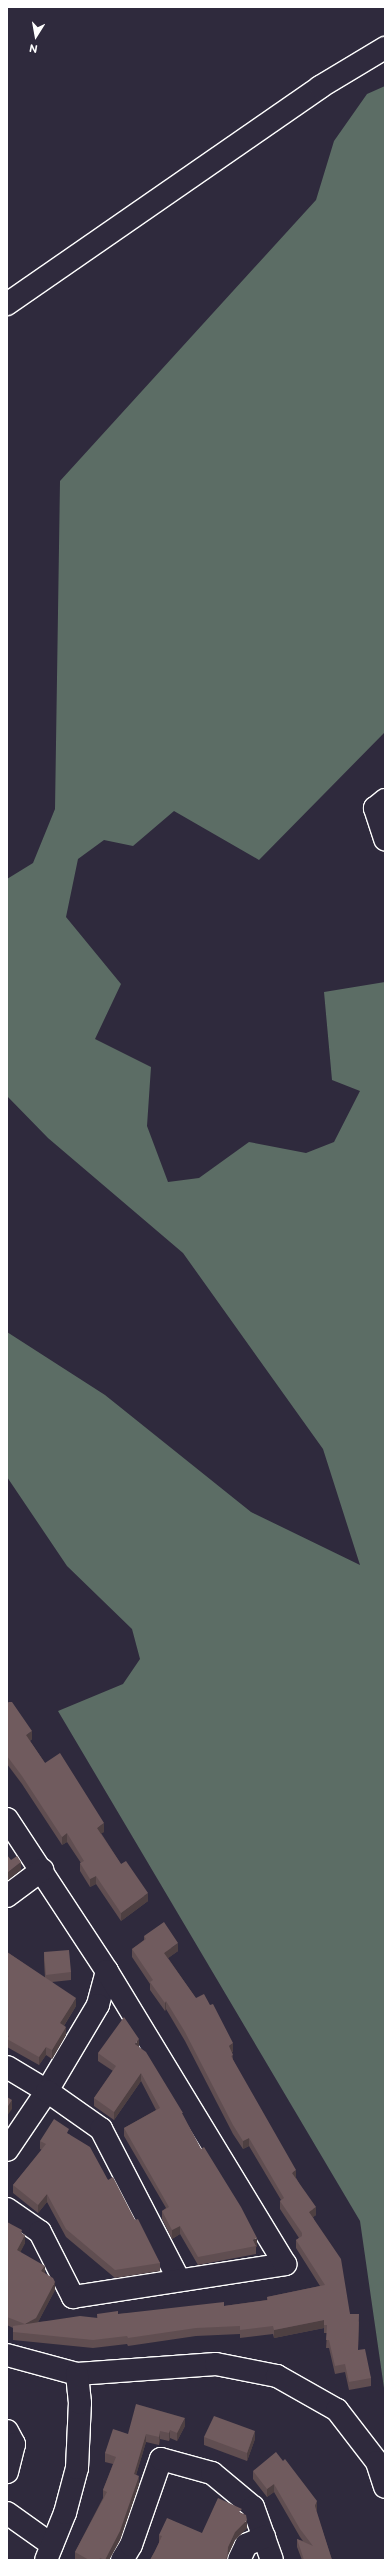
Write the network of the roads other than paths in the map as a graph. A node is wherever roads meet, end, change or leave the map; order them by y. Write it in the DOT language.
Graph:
graph roads {
  1 [pos="385,48"];
  2 [pos="7,304"];
  3 [pos="385,800"];
  4 [pos="385,839"];
  5 [pos="7,1819"];
  6 [pos="42,1870"];
  7 [pos="7,1896"];
  8 [pos="107,1971"];
  9 [pos="7,2067"];
  10 [pos="47,2091"];
  11 [pos="7,2150"];
  12 [pos="7,2209"];
  13 [pos="179,2280"];
  14 [pos="7,2355"];
  15 [pos="77,2374"];
  16 [pos="7,2431"];
  17 [pos="7,2472"];
  18 [pos="385,2487"];
  19 [pos="7,2513"];
  20 [pos="264,2537"];
  21 [pos="49,2553"];
  22 [pos="122,2560"];
  23 [pos="239,2560"];
  24 [pos="272,2560"];
  1 -- 2 [label="street"];
  3 -- 4 [label="street"];
  5 -- 6 [label="street"];
  6 -- 7 [label="street"];
  6 -- 8 [label="street"];
  8 -- 10 [label="street"];
  8 -- 13 [label="street"];
  9 -- 10 [label="street"];
  10 -- 11 [label="street"];
  10 -- 13 [label="street"];
  12 -- 13 [label="street"];
  14 -- 15 [label="street"];
  15 -- 18 [label="street"];
  15 -- 21 [label="street"];
  16 -- 17 [label="street"];
  19 -- 21 [label="street"];
  20 -- 22 [label="street"];
  20 -- 23 [label="street"];
  20 -- 24 [label="street"];
}
